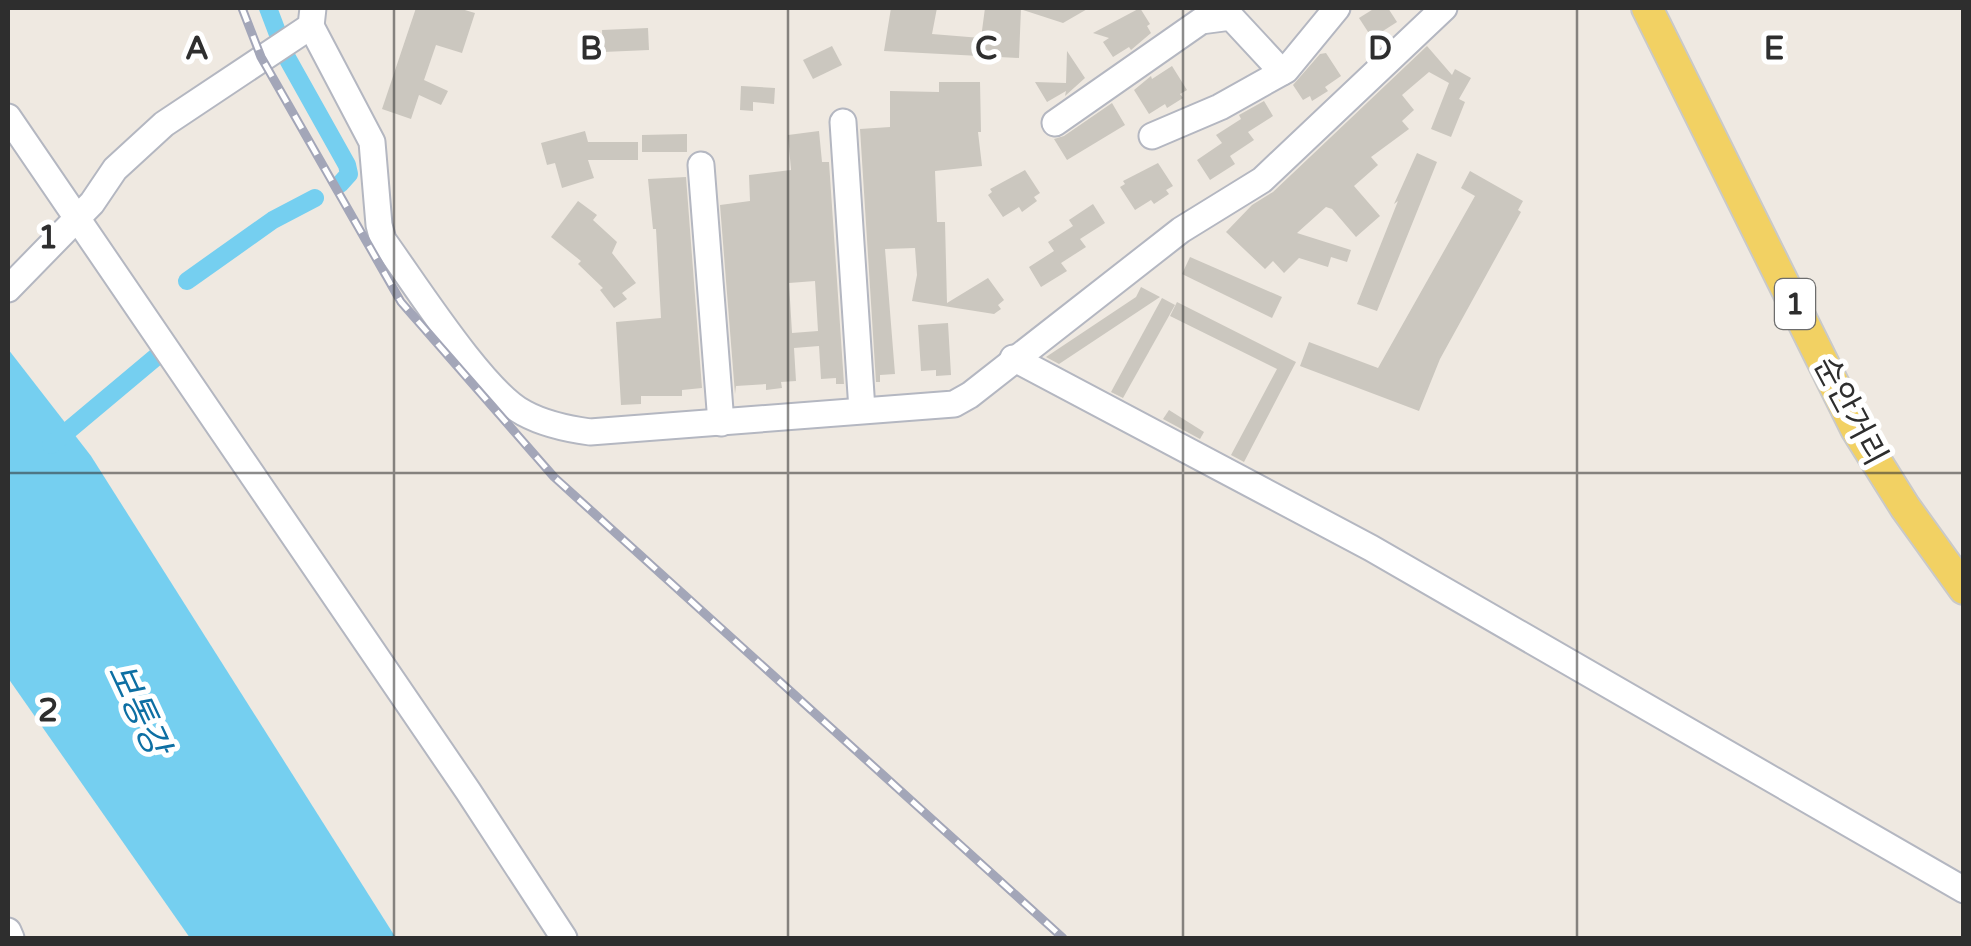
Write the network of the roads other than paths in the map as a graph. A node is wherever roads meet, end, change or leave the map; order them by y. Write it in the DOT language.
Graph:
graph roads {
  1 [pos="1337,8"];
  2 [pos="1444,8"];
  3 [pos="1647,8"];
  4 [pos="1670,8"];
  5 [pos="312,17"];
  6 [pos="1282,72"];
  7 [pos="8,117"];
  8 [pos="843,122"];
  9 [pos="1055,123"];
  10 [pos="1152,136"];
  11 [pos="701,165"];
  12 [pos="78,217"];
  13 [pos="8,290"];
  14 [pos="1013,358"];
  15 [pos="862,410"];
  16 [pos="721,423"];
  17 [pos="1964,556"];
  18 [pos="1964,589"];
  19 [pos="1964,890"];
  20 [pos="8,931"];
  21 [pos="11,938"];
  22 [pos="564,938"];
  1 -- 6 [label="street"];
  2 -- 14 [label="street"];
  3 -- 18 [label="main road, 순안거리 / 1"];
  4 -- 17 [label="main road, 순안거리 / 1"];
  5 -- 12 [label="street"];
  5 -- 16 [label="street"];
  6 -- 9 [label="street"];
  6 -- 10 [label="street"];
  7 -- 12 [label="street"];
  8 -- 15 [label="street"];
  11 -- 16 [label="street"];
  12 -- 13 [label="street"];
  12 -- 22 [label="street"];
  14 -- 15 [label="street"];
  14 -- 19 [label="street"];
  15 -- 16 [label="street"];
  20 -- 21 [label="street"];
}
